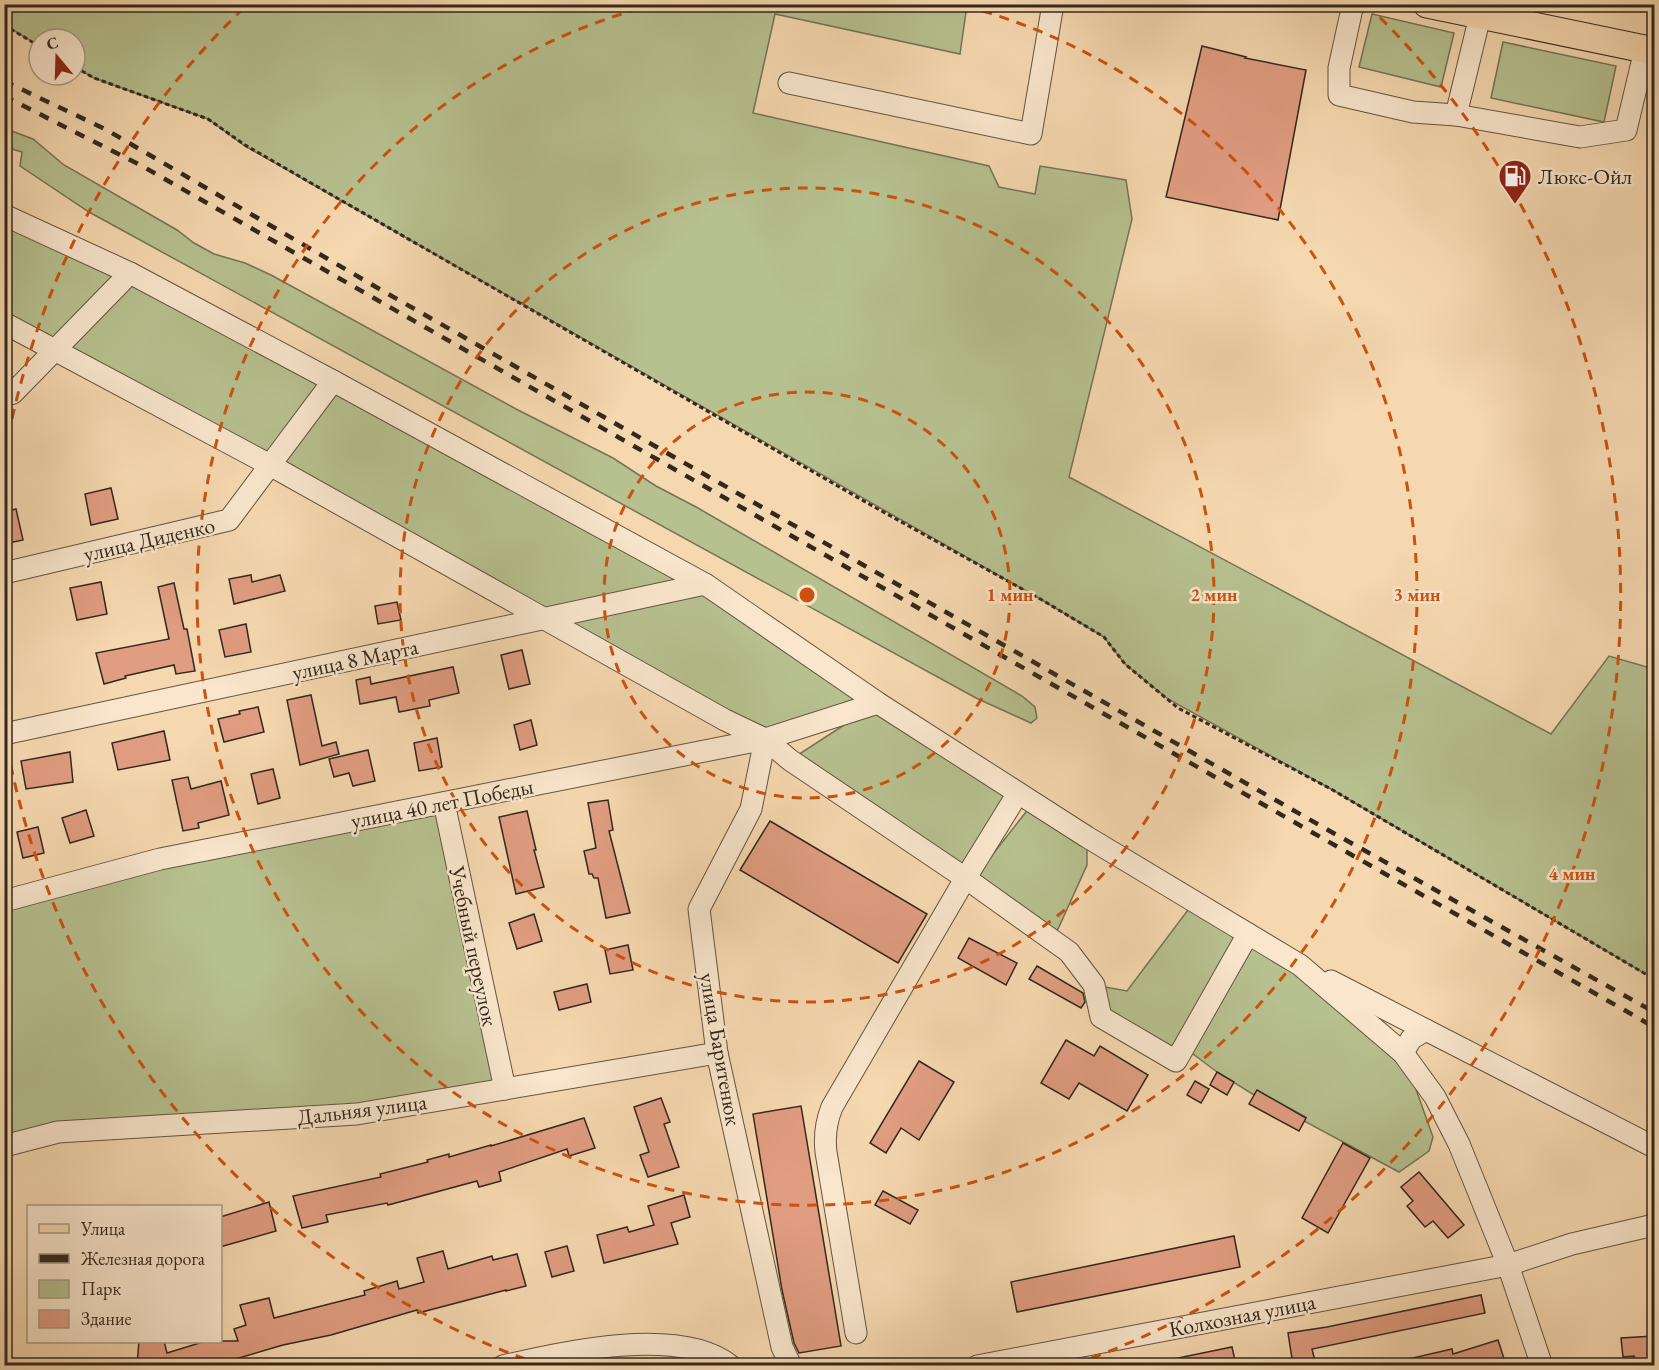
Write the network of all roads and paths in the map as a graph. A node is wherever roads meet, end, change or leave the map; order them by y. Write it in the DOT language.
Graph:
graph roads {
  1 [pos="1053,4"];
  2 [pos="1353,4"];
  3 [pos="1427,4"];
  4 [pos="1480,16"];
  5 [pos="4,26"];
  6 [pos="27,39"];
  7 [pos="1650,51"];
  8 [pos="87,74"];
  9 [pos="789,83"];
  10 [pos="1456,116"];
  11 [pos="4,215"];
  12 [pos="130,273"];
  13 [pos="4,323"];
  14 [pos="55,350"];
  15 [pos="333,381"];
  16 [pos="4,396"];
  17 [pos="270,465"];
  18 [pos="4,573"];
  19 [pos="705,585"];
  20 [pos="544,619"];
  21 [pos="878,703"];
  22 [pos="4,734"];
  23 [pos="765,739"];
  24 [pos="1018,793"];
  25 [pos="444,803"];
  26 [pos="965,879"];
  27 [pos="4,901"];
  28 [pos="1248,934"];
  29 [pos="1300,965"];
  30 [pos="1654,979"];
  31 [pos="1426,1030"];
  32 [pos="717,1053"];
  33 [pos="1403,1053"];
  34 [pos="505,1089"];
  35 [pos="4,1146"];
  36 [pos="1654,1147"];
  37 [pos="1654,1226"];
  38 [pos="1508,1265"];
  39 [pos="856,1333"];
  40 [pos="503,1365"];
  41 [pos="731,1365"];
  42 [pos="791,1365"];
  43 [pos="977,1365"];
  44 [pos="1542,1365"];
  1 -- 9 [label="street"];
  2 -- 10 [label="street"];
  3 -- 4 [label="main road"];
  4 -- 7 [label="main road"];
  4 -- 10 [label="street"];
  5 -- 6 [label="path"];
  7 -- 10 [label="street"];
  8 -- 30 [label="path"];
  11 -- 12 [label="street"];
  12 -- 14 [label="street"];
  12 -- 15 [label="street"];
  13 -- 14 [label="street"];
  14 -- 16 [label="street"];
  14 -- 17 [label="street"];
  15 -- 17 [label="street, улица Диденко"];
  15 -- 19 [label="street"];
  17 -- 18 [label="street, улица Диденко"];
  17 -- 20 [label="street"];
  19 -- 20 [label="street, улица 8 Марта"];
  19 -- 21 [label="street"];
  20 -- 22 [label="street, улица 8 Марта"];
  20 -- 23 [label="street"];
  21 -- 23 [label="street, улица 40 лет Победы"];
  21 -- 24 [label="street"];
  23 -- 25 [label="street, улица 40 лет Победы"];
  23 -- 26 [label="street"];
  23 -- 32 [label="street, улица Баритенюк"];
  24 -- 26 [label="street"];
  24 -- 28 [label="street"];
  25 -- 27 [label="street, улица 40 лет Победы"];
  25 -- 34 [label="street, Учебный переулок"];
  26 -- 28 [label="street"];
  26 -- 39 [label="street"];
  28 -- 29 [label="street"];
  29 -- 31 [label="street"];
  29 -- 33 [label="street"];
  31 -- 33 [label="street"];
  31 -- 36 [label="street"];
  32 -- 34 [label="street, Дальняя улица"];
  32 -- 42 [label="street, улица Баритенюк"];
  33 -- 38 [label="street"];
  34 -- 35 [label="street, Дальняя улица"];
  37 -- 38 [label="street, Колхозная улица"];
  38 -- 43 [label="street, Колхозная улица"];
  38 -- 44 [label="street"];
  40 -- 41 [label="street"];
}
